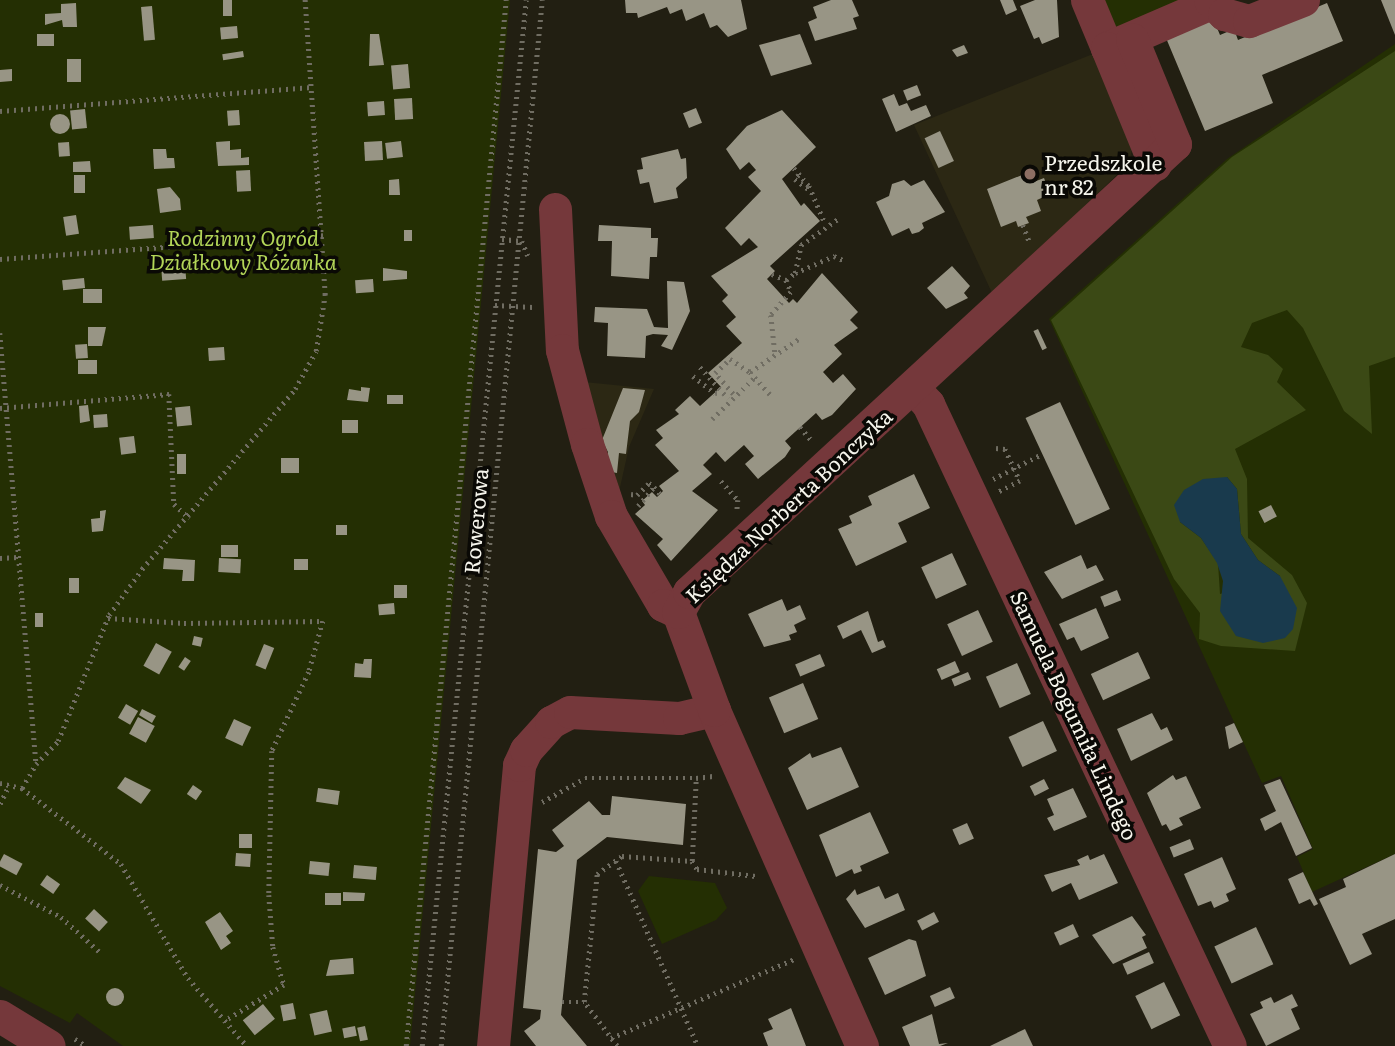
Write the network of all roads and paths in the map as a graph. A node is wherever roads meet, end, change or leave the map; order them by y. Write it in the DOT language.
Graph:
graph roads {
  1 [pos="305,0"];
  2 [pos="506,0"];
  3 [pos="526,0"];
  4 [pos="542,0"];
  5 [pos="1087,0"];
  6 [pos="1303,0"];
  7 [pos="1211,1"];
  8 [pos="1119,43"];
  9 [pos="312,87"];
  10 [pos="0,111"];
  11 [pos="794,168"];
  12 [pos="555,209"];
  13 [pos="838,219"];
  14 [pos="825,223"];
  15 [pos="323,235"];
  16 [pos="502,239"];
  17 [pos="517,241"];
  18 [pos="0,259"];
  19 [pos="843,260"];
  20 [pos="795,273"];
  21 [pos="772,274"];
  22 [pos="786,280"];
  23 [pos="495,305"];
  24 [pos="511,306"];
  25 [pos="531,307"];
  26 [pos="0,333"];
  27 [pos="800,338"];
  28 [pos="775,353"];
  29 [pos="700,367"];
  30 [pos="750,372"];
  31 [pos="693,376"];
  32 [pos="755,377"];
  33 [pos="914,389"];
  34 [pos="722,392"];
  35 [pos="733,394"];
  36 [pos="770,394"];
  37 [pos="728,398"];
  38 [pos="3,408"];
  39 [pos="712,419"];
  40 [pos="996,448"];
  41 [pos="1042,454"];
  42 [pos="1015,468"];
  43 [pos="721,481"];
  44 [pos="981,484"];
  45 [pos="654,487"];
  46 [pos="627,493"];
  47 [pos="660,494"];
  48 [pos="987,497"];
  49 [pos="637,507"];
  50 [pos="189,518"];
  51 [pos="728,522"];
  52 [pos="18,557"];
  53 [pos="0,558"];
  54 [pos="678,612"];
  55 [pos="108,618"];
  56 [pos="714,710"];
  57 [pos="36,764"];
  58 [pos="743,773"];
  59 [pos="696,778"];
  60 [pos="0,783"];
  61 [pos="9,785"];
  62 [pos="22,788"];
  63 [pos="0,804"];
  64 [pos="513,819"];
  65 [pos="616,860"];
  66 [pos="692,861"];
  67 [pos="757,876"];
  68 [pos="0,885"];
  69 [pos="101,953"];
  70 [pos="794,959"];
  71 [pos="562,1002"];
  72 [pos="584,1002"];
  73 [pos="681,1007"];
  74 [pos="0,1016"];
  75 [pos="225,1021"];
  76 [pos="611,1038"];
  77 [pos="49,1046"];
  78 [pos="247,1046"];
  79 [pos="406,1046"];
  80 [pos="422,1046"];
  81 [pos="441,1046"];
  82 [pos="493,1046"];
  83 [pos="617,1046"];
  84 [pos="698,1046"];
  85 [pos="862,1046"];
  86 [pos="1230,1046"];
  1 -- 9 [label="path"];
  2 -- 79 [label="path"];
  3 -- 16 [label="path"];
  4 -- 17 [label="path, Rowerowa"];
  5 -- 8 [label="street, Księdza Norberta Bonczyka"];
  6 -- 7 [label="street"];
  7 -- 8 [label="street"];
  8 -- 33 [label="street, Księdza Norberta Bonczyka"];
  9 -- 10 [label="path"];
  9 -- 15 [label="path"];
  11 -- 14 [label="path"];
  12 -- 54 [label="street"];
  13 -- 14 [label="path"];
  14 -- 20 [label="path"];
  15 -- 18 [label="path"];
  15 -- 50 [label="path"];
  16 -- 17 [label="path"];
  16 -- 23 [label="path"];
  17 -- 24 [label="path, Rowerowa"];
  19 -- 20 [label="path"];
  20 -- 22 [label="path"];
  21 -- 22 [label="path"];
  22 -- 28 [label="path"];
  23 -- 24 [label="path"];
  23 -- 80 [label="path"];
  24 -- 25 [label="path"];
  24 -- 81 [label="path, Rowerowa"];
  26 -- 38 [label="path"];
  27 -- 28 [label="path"];
  28 -- 30 [label="path"];
  29 -- 34 [label="path"];
  30 -- 32 [label="path"];
  30 -- 35 [label="path"];
  31 -- 34 [label="path"];
  32 -- 35 [label="path"];
  32 -- 36 [label="path"];
  33 -- 54 [label="street, Księdza Norberta Bonczyka"];
  33 -- 86 [label="street, Samuela Bogumiła Lindego"];
  34 -- 37 [label="path"];
  35 -- 37 [label="path"];
  37 -- 39 [label="path"];
  38 -- 50 [label="path"];
  38 -- 52 [label="path"];
  40 -- 42 [label="path"];
  41 -- 42 [label="path"];
  42 -- 44 [label="path"];
  42 -- 48 [label="path"];
  43 -- 51 [label="path"];
  45 -- 46 [label="path"];
  45 -- 47 [label="path"];
  45 -- 49 [label="path"];
  50 -- 55 [label="path"];
  52 -- 53 [label="path"];
  52 -- 57 [label="path"];
  54 -- 56 [label="street, Księdza Norberta Bonczyka"];
  55 -- 57 [label="path"];
  55 -- 75 [label="path"];
  56 -- 58 [label="street, Księdza Norberta Bonczyka"];
  56 -- 64 [label="street"];
  57 -- 62 [label="path"];
  58 -- 59 [label="path"];
  58 -- 85 [label="street, Księdza Norberta Bonczyka"];
  59 -- 64 [label="path"];
  59 -- 66 [label="path"];
  60 -- 61 [label="path"];
  61 -- 62 [label="path"];
  61 -- 63 [label="path"];
  62 -- 75 [label="path"];
  64 -- 82 [label="street"];
  65 -- 66 [label="path"];
  65 -- 72 [label="path"];
  65 -- 73 [label="path"];
  66 -- 67 [label="path"];
  68 -- 69 [label="path"];
  70 -- 73 [label="path"];
  71 -- 72 [label="path"];
  72 -- 76 [label="path"];
  73 -- 76 [label="path"];
  73 -- 84 [label="path"];
  74 -- 77 [label="street"];
  75 -- 78 [label="path"];
  76 -- 83 [label="path"];
}
